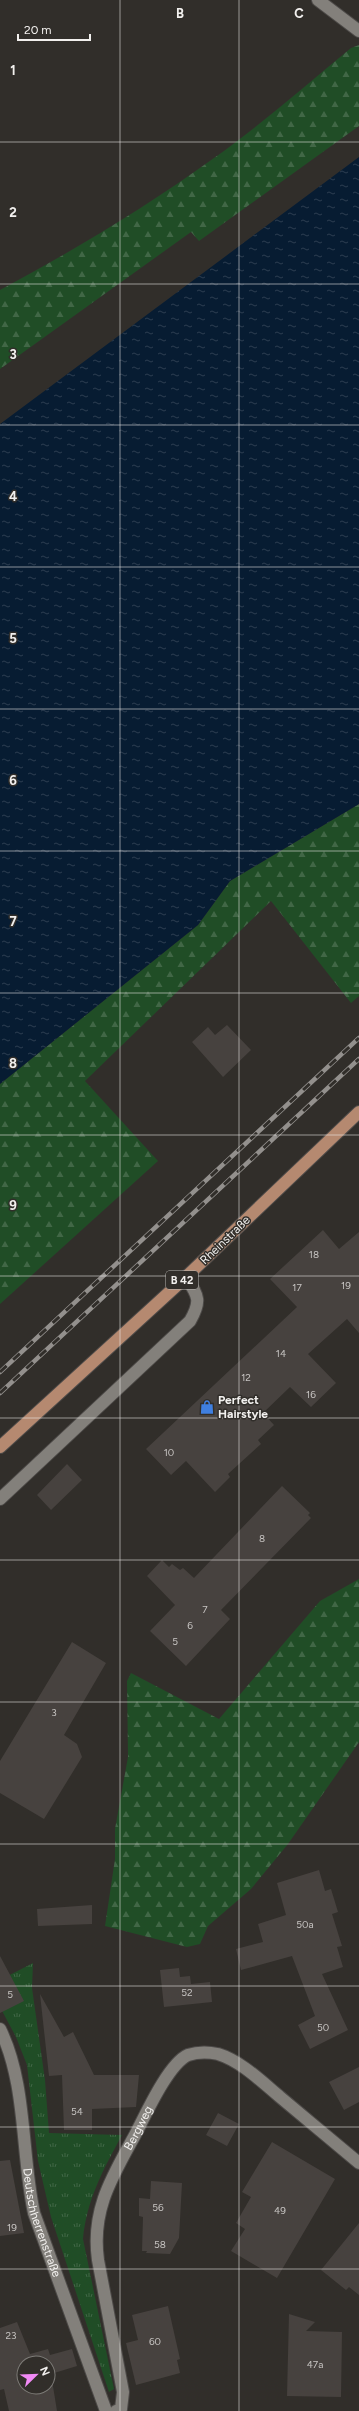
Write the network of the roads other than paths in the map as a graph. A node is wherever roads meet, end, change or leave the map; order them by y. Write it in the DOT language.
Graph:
graph roads {
  1 [pos="318,0"];
  2 [pos="358,31"];
  3 [pos="359,1112"];
  4 [pos="186,1277"];
  5 [pos="0,1447"];
  6 [pos="0,1499"];
  7 [pos="0,2029"];
  8 [pos="359,2163"];
  9 [pos="106,2411"];
  10 [pos="116,2411"];
  1 -- 2 [label="street"];
  3 -- 4 [label="main road, Rheinstraße / B 42"];
  4 -- 5 [label="main road, Rheinstraße / B 42"];
  4 -- 6 [label="street"];
  7 -- 9 [label="street, Deutschherrenstraße"];
  8 -- 10 [label="street, Bergweg"];
}
